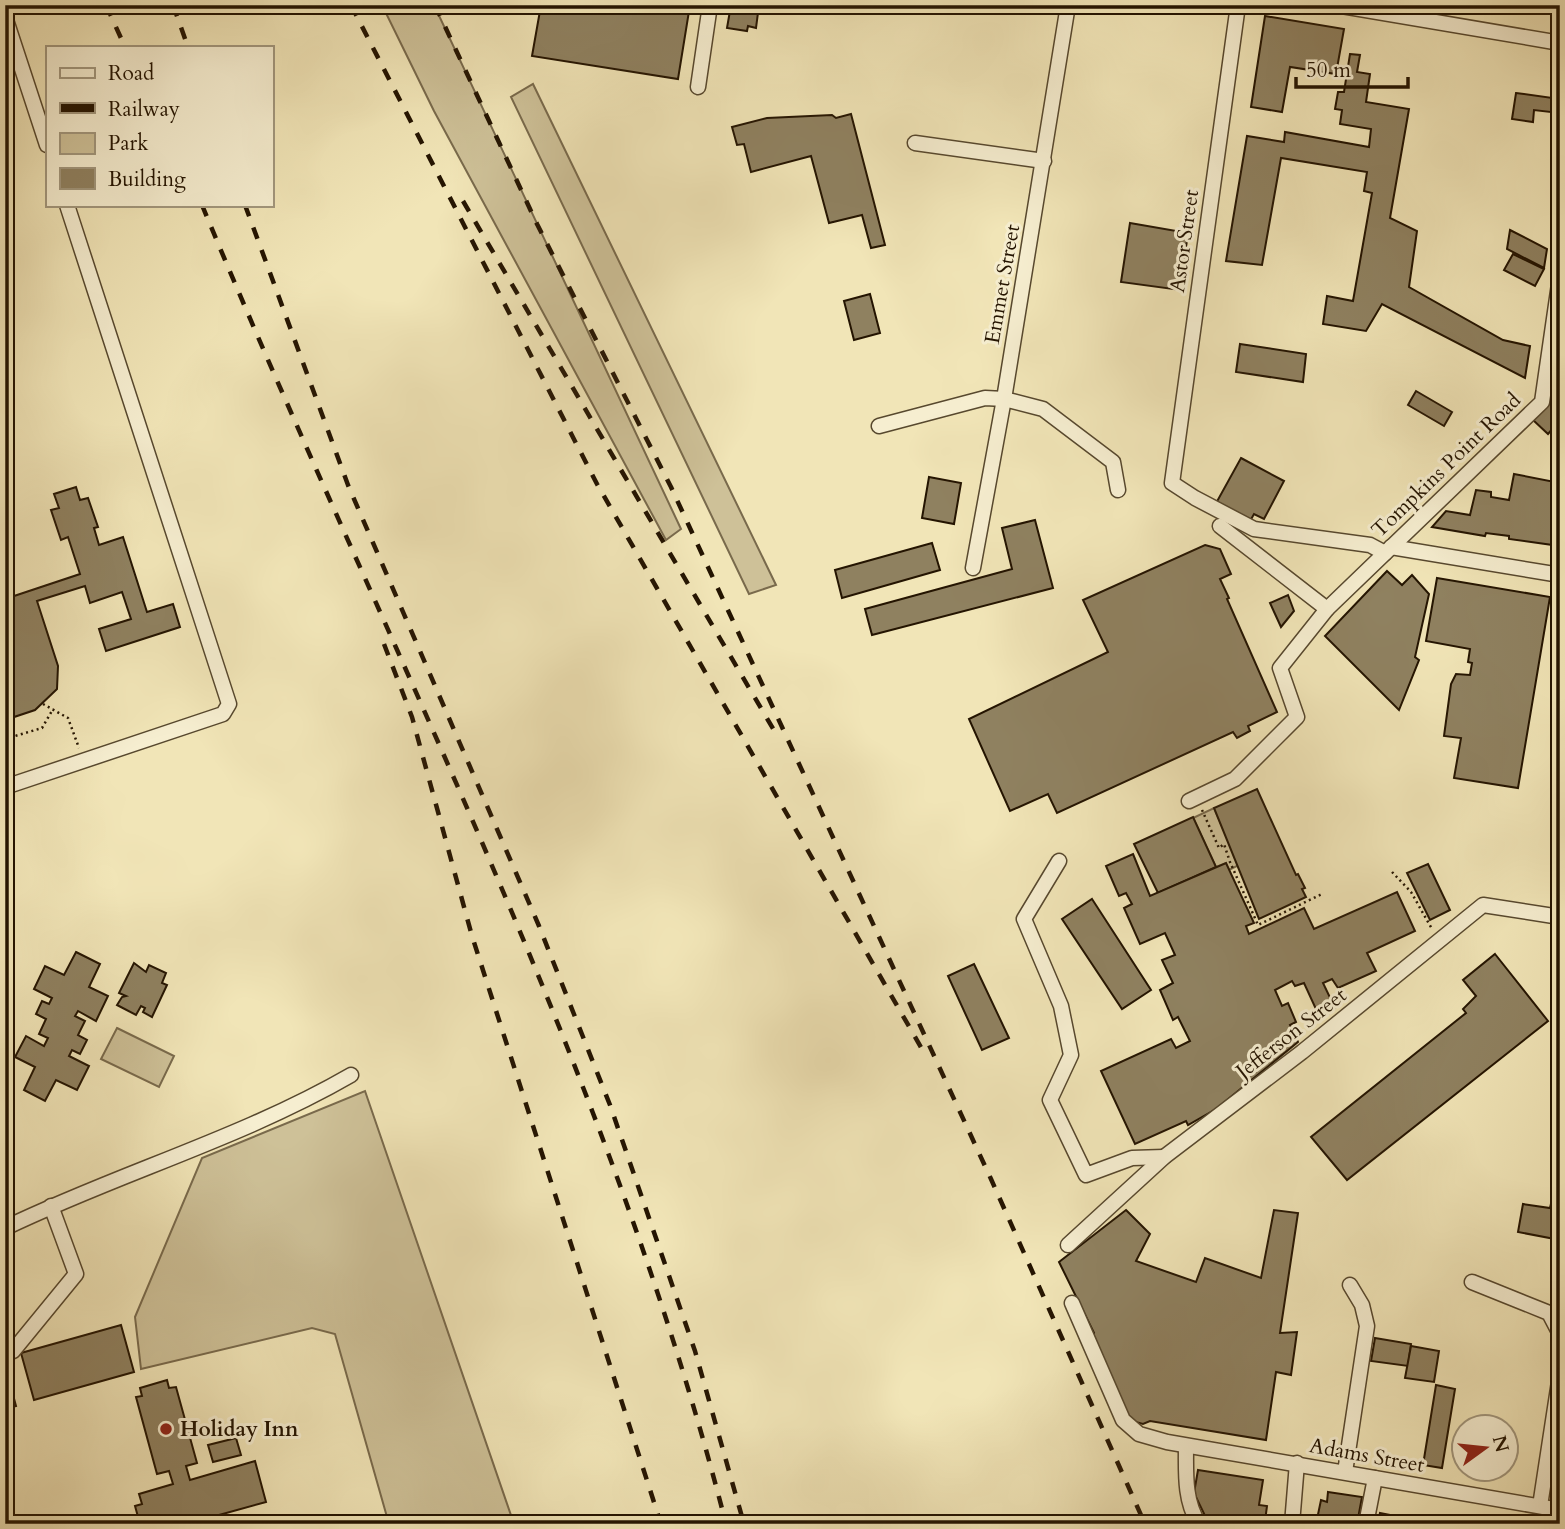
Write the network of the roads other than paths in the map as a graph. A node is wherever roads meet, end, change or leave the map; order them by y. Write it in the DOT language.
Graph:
graph roads {
  1 [pos="710,5"];
  2 [pos="1068,5"];
  3 [pos="1238,5"];
  4 [pos="1336,5"];
  5 [pos="1425,13"];
  6 [pos="5,17"];
  7 [pos="1560,43"];
  8 [pos="698,87"];
  9 [pos="46,142"];
  10 [pos="915,143"];
  11 [pos="1044,161"];
  12 [pos="67,206"];
  13 [pos="1560,277"];
  14 [pos="1004,399"];
  15 [pos="879,426"];
  16 [pos="1118,490"];
  17 [pos="1220,527"];
  18 [pos="1388,550"];
  19 [pos="973,568"];
  20 [pos="1560,575"];
  21 [pos="1327,609"];
  22 [pos="5,788"];
  23 [pos="1192,799"];
  24 [pos="1059,861"];
  25 [pos="1560,916"];
  26 [pos="351,1075"];
  27 [pos="1164,1157"];
  28 [pos="51,1206"];
  29 [pos="5,1228"];
  30 [pos="1068,1245"];
  31 [pos="1472,1282"];
  32 [pos="1350,1285"];
  33 [pos="1072,1303"];
  34 [pos="1560,1334"];
  35 [pos="5,1354"];
  36 [pos="1560,1375"];
  37 [pos="1186,1446"];
  38 [pos="1297,1463"];
  39 [pos="1345,1472"];
  40 [pos="1375,1478"];
  41 [pos="1540,1506"];
  42 [pos="1560,1510"];
  43 [pos="1199,1524"];
  44 [pos="1292,1524"];
  45 [pos="1366,1524"];
  1 -- 8 [label="street"];
  2 -- 11 [label="street, Emmet Street"];
  3 -- 18 [label="street, Astor Street"];
  4 -- 5 [label="street"];
  5 -- 7 [label="street"];
  6 -- 9 [label="street"];
  10 -- 11 [label="street"];
  11 -- 14 [label="street, Emmet Street"];
  12 -- 22 [label="street"];
  13 -- 18 [label="street, Tompkins Point Road"];
  14 -- 15 [label="street"];
  14 -- 16 [label="street"];
  14 -- 19 [label="street, Emmet Street"];
  17 -- 21 [label="street"];
  18 -- 20 [label="street"];
  18 -- 21 [label="street, Tompkins Point Road"];
  21 -- 23 [label="street, Tompkins Point Road"];
  24 -- 27 [label="street"];
  25 -- 27 [label="street, Jefferson Street"];
  26 -- 28 [label="street"];
  27 -- 30 [label="street, Jefferson Street"];
  28 -- 29 [label="street"];
  28 -- 35 [label="street"];
  31 -- 34 [label="street"];
  32 -- 39 [label="street"];
  33 -- 37 [label="street, Adams Street"];
  36 -- 41 [label="street"];
  37 -- 38 [label="street, Adams Street"];
  37 -- 43 [label="street"];
  38 -- 39 [label="street, Adams Street"];
  38 -- 44 [label="street"];
  39 -- 40 [label="street, Adams Street"];
  40 -- 41 [label="street, Adams Street"];
  40 -- 45 [label="street"];
  41 -- 42 [label="street, Adams Street"];
}
